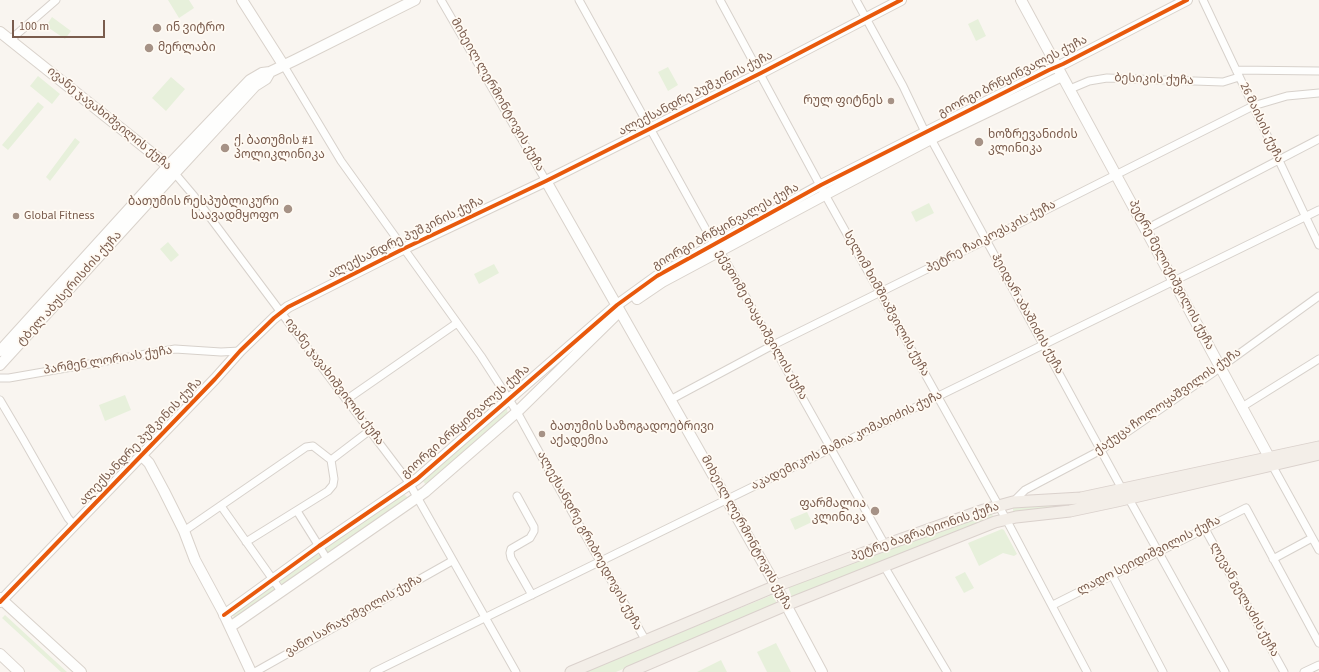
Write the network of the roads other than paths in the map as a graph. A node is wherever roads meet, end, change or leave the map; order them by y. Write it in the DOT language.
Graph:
graph roads {
  1 [pos="56,0"];
  2 [pos="242,0"];
  3 [pos="415,0"];
  4 [pos="441,0"];
  5 [pos="579,0"];
  6 [pos="720,0"];
  7 [pos="856,0"];
  8 [pos="902,0"];
  9 [pos="1021,0"];
  10 [pos="1187,0"];
  11 [pos="1203,0"];
  12 [pos="866,18"];
  13 [pos="0,32"];
  14 [pos="10,40"];
  15 [pos="284,66"];
  16 [pos="1057,66"];
  17 [pos="1236,70"];
  18 [pos="1319,71"];
  19 [pos="760,73"];
  20 [pos="1062,76"];
  21 [pos="1239,77"];
  22 [pos="1070,89"];
  23 [pos="1319,93"];
  24 [pos="1253,106"];
  25 [pos="651,128"];
  26 [pos="928,136"];
  27 [pos="1319,139"];
  28 [pos="1278,159"];
  29 [pos="171,170"];
  30 [pos="1116,174"];
  31 [pos="546,181"];
  32 [pos="824,190"];
  33 [pos="1319,210"];
  34 [pos="1306,217"];
  35 [pos="1146,229"];
  36 [pos="986,240"];
  37 [pos="1319,245"];
  38 [pos="717,247"];
  39 [pos="405,248"];
  40 [pos="1174,281"];
  41 [pos="879,292"];
  42 [pos="1319,296"];
  43 [pos="619,308"];
  44 [pos="281,312"];
  45 [pos="457,323"];
  46 [pos="773,345"];
  47 [pos="1043,345"];
  48 [pos="0,351"];
  49 [pos="240,352"];
  50 [pos="1319,359"];
  51 [pos="0,365"];
  52 [pos="1220,367"];
  53 [pos="0,378"];
  54 [pos="938,397"];
  55 [pos="509,399"];
  56 [pos="0,400"];
  57 [pos="346,400"];
  58 [pos="670,400"];
  59 [pos="1242,407"];
  60 [pos="517,412"];
  61 [pos="369,430"];
  62 [pos="1319,447"];
  63 [pos="831,449"];
  64 [pos="1100,450"];
  65 [pos="1319,454"];
  66 [pos="142,456"];
  67 [pos="331,460"];
  68 [pos="1271,461"];
  69 [pos="410,484"];
  70 [pos="1122,489"];
  71 [pos="517,496"];
  72 [pos="418,497"];
  73 [pos="1129,499"];
  74 [pos="727,500"];
  75 [pos="1013,502"];
  76 [pos="221,506"];
  77 [pos="998,506"];
  78 [pos="297,511"];
  79 [pos="1006,519"];
  80 [pos="74,525"];
  81 [pos="1205,528"];
  82 [pos="184,531"];
  83 [pos="1312,538"];
  84 [pos="246,542"];
  85 [pos="884,545"];
  86 [pos="319,546"];
  87 [pos="1319,550"];
  88 [pos="1158,552"];
  89 [pos="327,559"];
  90 [pos="1273,559"];
  91 [pos="452,561"];
  92 [pos="600,562"];
  93 [pos="884,566"];
  94 [pos="1112,575"];
  95 [pos="274,580"];
  96 [pos="776,586"];
  97 [pos="281,591"];
  98 [pos="532,595"];
  99 [pos="1,600"];
  100 [pos="786,605"];
  101 [pos="1053,605"];
  102 [pos="224,615"];
  103 [pos="486,618"];
  104 [pos="230,627"];
  105 [pos="646,641"];
  106 [pos="1319,643"];
  107 [pos="0,654"];
  108 [pos="1319,665"];
  109 [pos="19,672"];
  110 [pos="81,672"];
  111 [pos="252,672"];
  112 [pos="255,672"];
  113 [pos="374,672"];
  114 [pos="516,672"];
  115 [pos="571,672"];
  116 [pos="629,672"];
  117 [pos="822,672"];
  118 [pos="947,672"];
  119 [pos="1087,672"];
  120 [pos="1163,672"];
  121 [pos="1225,672"];
  122 [pos="1284,672"];
  123 [pos="1304,672"];
  1 -- 14 [label="street"];
  2 -- 15 [label="street, ალექსანდრე გრიბოედოვის ქუჩა"];
  3 -- 15 [label="street, ტბელ აბუსერისძის ქუჩა"];
  4 -- 31 [label="street, მიხეილ ლერმონტოვის ქუჩა"];
  5 -- 25 [label="street, ექვთიმე თაყაიშვილის ქუჩა"];
  6 -- 19 [label="street, სელიმ ხიმშიაშვილის ქუჩა"];
  7 -- 12 [label="street, ჰეიდარ აბაშიძის ქუჩა"];
  8 -- 12 [label="street, ალექსანდრე პუშკინის ქუჩა"];
  9 -- 16 [label="street, პეტრე მელიქიშვილის ქუჩა"];
  10 -- 16 [label="street, გიორგი ბრწყინვალეს ქუჩა"];
  11 -- 17 [label="street, 26 მაისის ქუჩა"];
  12 -- 19 [label="street, ალექსანდრე პუშკინის ქუჩა"];
  12 -- 26 [label="street, ჰეიდარ აბაშიძის ქუჩა"];
  13 -- 14 [label="street, ივანე ჯავახიშვილის ქუჩა"];
  14 -- 29 [label="street, ივანე ჯავახიშვილის ქუჩა"];
  15 -- 29 [label="street, ტბელ აბუსერისძის ქუჩა"];
  15 -- 39 [label="street, ალექსანდრე გრიბოედოვის ქუჩა"];
  16 -- 20 [label="street, პეტრე მელიქიშვილის ქუჩა"];
  16 -- 26 [label="street, გიორგი ბრწყინვალეს ქუჩა"];
  17 -- 18 [label="street"];
  17 -- 21 [label="street, 26 მაისის ქუჩა"];
  19 -- 25 [label="street, ალექსანდრე პუშკინის ქუჩა"];
  19 -- 32 [label="street, სელიმ ხიმშიაშვილის ქუჩა"];
  20 -- 22 [label="street, პეტრე მელიქიშვილის ქუჩა"];
  20 -- 26 [label="street, გიორგი ბრწყინვალეს ქუჩა"];
  21 -- 22 [label="street, ბესიკის ქუჩა"];
  21 -- 24 [label="street, 26 მაისის ქუჩა"];
  22 -- 30 [label="street, პეტრე მელიქიშვილის ქუჩა"];
  23 -- 24 [label="street, პეტრე ჩაიკოვსკის ქუჩა"];
  24 -- 28 [label="street, 26 მაისის ქუჩა"];
  24 -- 30 [label="street, პეტრე ჩაიკოვსკის ქუჩა"];
  25 -- 31 [label="street, ალექსანდრე პუშკინის ქუჩა"];
  25 -- 38 [label="street, ექვთიმე თაყაიშვილის ქუჩა"];
  26 -- 32 [label="street, გიორგი ბრწყინვალეს ქუჩა"];
  26 -- 36 [label="street, ჰეიდარ აბაშიძის ქუჩა"];
  27 -- 28 [label="street"];
  28 -- 34 [label="street, 26 მაისის ქუჩა"];
  28 -- 35 [label="street"];
  29 -- 44 [label="street, ივანე ჯავახიშვილის ქუჩა"];
  29 -- 48 [label="street, ტბელ აბუსერისძის ქუჩა"];
  29 -- 51 [label="street, ტბელ აბუსერისძის ქუჩა"];
  30 -- 35 [label="street, პეტრე მელიქიშვილის ქუჩა"];
  30 -- 36 [label="street, პეტრე ჩაიკოვსკის ქუჩა"];
  31 -- 39 [label="street, ალექსანდრე პუშკინის ქუჩა"];
  31 -- 43 [label="street, მიხეილ ლერმონტოვის ქუჩა"];
  32 -- 38 [label="street, გიორგი ბრწყინვალეს ქუჩა"];
  32 -- 41 [label="street, სელიმ ხიმშიაშვილის ქუჩა"];
  33 -- 34 [label="street, აკადემიკოს მამია კომახიძის ქუჩა"];
  34 -- 37 [label="street, 26 მაისის ქუჩა"];
  34 -- 40 [label="street, აკადემიკოს მამია კომახიძის ქუჩა"];
  35 -- 40 [label="street, პეტრე მელიქიშვილის ქუჩა"];
  36 -- 41 [label="street, პეტრე ჩაიკოვსკის ქუჩა"];
  36 -- 47 [label="street, ჰეიდარ აბაშიძის ქუჩა"];
  38 -- 43 [label="street, გიორგი ბრწყინვალეს ქუჩა"];
  38 -- 46 [label="street, ექვთიმე თაყაიშვილის ქუჩა"];
  39 -- 44 [label="street, ალექსანდრე პუშკინის ქუჩა"];
  39 -- 45 [label="street, ალექსანდრე გრიბოედოვის ქუჩა"];
  40 -- 47 [label="street, აკადემიკოს მამია კომახიძის ქუჩა"];
  40 -- 52 [label="street, პეტრე მელიქიშვილის ქუჩა"];
  41 -- 46 [label="street, პეტრე ჩაიკოვსკის ქუჩა"];
  41 -- 54 [label="street, სელიმ ხიმშიაშვილის ქუჩა"];
  42 -- 52 [label="street, ქაქუცა ჩოლოყაშვილის ქუჩა"];
  43 -- 55 [label="street, გიორგი ბრწყინვალეს ქუჩა"];
  43 -- 58 [label="street, მიხეილ ლერმონტოვის ქუჩა"];
  43 -- 60 [label="street, გიორგი ბრწყინვალეს ქუჩა"];
  44 -- 49 [label="street, ალექსანდრე პუშკინის ქუჩა"];
  44 -- 57 [label="street, ივანე ჯავახიშვილის ქუჩა"];
  45 -- 55 [label="street, ალექსანდრე გრიბოედოვის ქუჩა"];
  45 -- 57 [label="street"];
  46 -- 58 [label="street, პეტრე ჩაიკოვსკის ქუჩა"];
  46 -- 63 [label="street, ექვთიმე თაყაიშვილის ქუჩა"];
  47 -- 54 [label="street, აკადემიკოს მამია კომახიძის ქუჩა"];
  47 -- 64 [label="street, ჰეიდარ აბაშიძის ქუჩა"];
  49 -- 53 [label="street, პარმენ ლორიას ქუჩა"];
  49 -- 66 [label="street, ალექსანდრე პუშკინის ქუჩა"];
  50 -- 59 [label="street"];
  52 -- 59 [label="street, პეტრე მელიქიშვილის ქუჩა"];
  52 -- 64 [label="street, ქაქუცა ჩოლოყაშვილის ქუჩა"];
  54 -- 63 [label="street, აკადემიკოს მამია კომახიძის ქუჩა"];
  54 -- 77 [label="street, სელიმ ხიმშიაშვილის ქუჩა"];
  55 -- 60 [label="street, ალექსანდრე გრიბოედოვის ქუჩა"];
  55 -- 69 [label="street, გიორგი ბრწყინვალეს ქუჩა"];
  56 -- 80 [label="street, ალექსანდრე პუშკინის ქუჩა"];
  57 -- 61 [label="street, ივანე ჯავახიშვილის ქუჩა"];
  58 -- 74 [label="street, მიხეილ ლერმონტოვის ქუჩა"];
  59 -- 68 [label="street, პეტრე მელიქიშვილის ქუჩა"];
  60 -- 72 [label="street, გიორგი ბრწყინვალეს ქუჩა"];
  60 -- 92 [label="street, ალექსანდრე გრიბოედოვის ქუჩა"];
  61 -- 67 [label="street"];
  61 -- 69 [label="street, ივანე ჯავახიშვილის ქუჩა"];
  62 -- 68 [label="main road, პეტრე ბაგრატიონის ქუჩა"];
  63 -- 74 [label="street, აკადემიკოს მამია კომახიძის ქუჩა"];
  63 -- 85 [label="street, ექვთიმე თაყაიშვილის ქუჩა"];
  64 -- 70 [label="street, ჰეიდარ აბაშიძის ქუჩა"];
  64 -- 75 [label="street, ქაქუცა ჩოლოყაშვილის ქუჩა"];
  65 -- 68 [label="main road, პეტრე ბაგრატიონის ქუჩა"];
  66 -- 80 [label="street, ალექსანდრე პუშკინის ქუჩა"];
  66 -- 82 [label="street"];
  67 -- 76 [label="street"];
  67 -- 78 [label="street"];
  68 -- 70 [label="main road, პეტრე ბაგრატიონის ქუჩა"];
  68 -- 73 [label="main road, პეტრე ბაგრატიონის ქუჩა"];
  68 -- 83 [label="street, პეტრე მელიქიშვილის ქუჩა"];
  69 -- 72 [label="street, ივანე ჯავახიშვილის ქუჩა"];
  69 -- 86 [label="street, გიორგი ბრწყინვალეს ქუჩა"];
  70 -- 75 [label="main road, პეტრე ბაგრატიონის ქუჩა"];
  71 -- 98 [label="street"];
  72 -- 89 [label="street, გიორგი ბრწყინვალეს ქუჩა"];
  72 -- 91 [label="street, ივანე ჯავახიშვილის ქუჩა"];
  73 -- 79 [label="main road, პეტრე ბაგრატიონის ქუჩა"];
  73 -- 88 [label="street"];
  74 -- 92 [label="street, აკადემიკოს მამია კომახიძის ქუჩა"];
  74 -- 96 [label="street, მიხეილ ლერმონტოვის ქუჩა"];
  75 -- 77 [label="main road, პეტრე ბაგრატიონის ქუჩა"];
  76 -- 82 [label="street"];
  76 -- 84 [label="street"];
  77 -- 79 [label="street, სელიმ ხიმშიაშვილის ქუჩა"];
  77 -- 85 [label="main road, პეტრე ბაგრატიონის ქუჩა"];
  78 -- 84 [label="street"];
  78 -- 86 [label="street"];
  79 -- 93 [label="main road, პეტრე ბაგრატიონის ქუჩა"];
  79 -- 101 [label="street, სელიმ ხიმშიაშვილის ქუჩა"];
  80 -- 99 [label="street, ალექსანდრე პუშკინის ქუჩა"];
  81 -- 88 [label="street, ლადო სეიდიშვილის ქუჩა"];
  81 -- 90 [label="street, ლადო სეიდიშვილის ქუჩა"];
  81 -- 122 [label="street, ლევან გელაძის ქუჩა"];
  82 -- 102 [label="street"];
  83 -- 87 [label="street, პეტრე მელიქიშვილის ქუჩა"];
  83 -- 90 [label="street"];
  84 -- 95 [label="street"];
  85 -- 96 [label="main road, პეტრე ბაგრატიონის ქუჩა"];
  86 -- 89 [label="street"];
  86 -- 95 [label="street, გიორგი ბრწყინვალეს ქუჩა"];
  88 -- 94 [label="street, ლადო სეიდიშვილის ქუჩა"];
  88 -- 121 [label="street"];
  89 -- 97 [label="street, გიორგი ბრწყინვალეს ქუჩა"];
  90 -- 106 [label="street"];
  91 -- 103 [label="street, ივანე ჯავახიშვილის ქუჩა"];
  91 -- 112 [label="street, ვანო სარაჯიშვილის ქუჩა"];
  92 -- 98 [label="street, აკადემიკოს მამია კომახიძის ქუჩა"];
  92 -- 105 [label="street, ალექსანდრე გრიბოედოვის ქუჩა"];
  93 -- 100 [label="main road, პეტრე ბაგრატიონის ქუჩა"];
  93 -- 118 [label="street"];
  94 -- 101 [label="street, ლადო სეიდიშვილის ქუჩა"];
  94 -- 120 [label="street"];
  95 -- 97 [label="street"];
  95 -- 102 [label="street, გიორგი ბრწყინვალეს ქუჩა"];
  96 -- 100 [label="street, მიხეილ ლერმონტოვის ქუჩა"];
  96 -- 105 [label="main road, პეტრე ბაგრატიონის ქუჩა"];
  97 -- 104 [label="street, გიორგი ბრწყინვალეს ქუჩა"];
  98 -- 103 [label="street, აკადემიკოს მამია კომახიძის ქუჩა"];
  99 -- 110 [label="street"];
  100 -- 116 [label="main road, პეტრე ბაგრატიონის ქუჩა"];
  100 -- 117 [label="street, მიხეილ ლერმონტოვის ქუჩა"];
  101 -- 119 [label="street, სელიმ ხიმშიაშვილის ქუჩა"];
  102 -- 104 [label="street"];
  103 -- 113 [label="street, აკადემიკოს მამია კომახიძის ქუჩა"];
  103 -- 114 [label="street, ივანე ჯავახიშვილის ქუჩა"];
  104 -- 111 [label="street"];
  105 -- 115 [label="main road, პეტრე ბაგრატიონის ქუჩა"];
  107 -- 109 [label="street"];
  108 -- 123 [label="street"];
}
